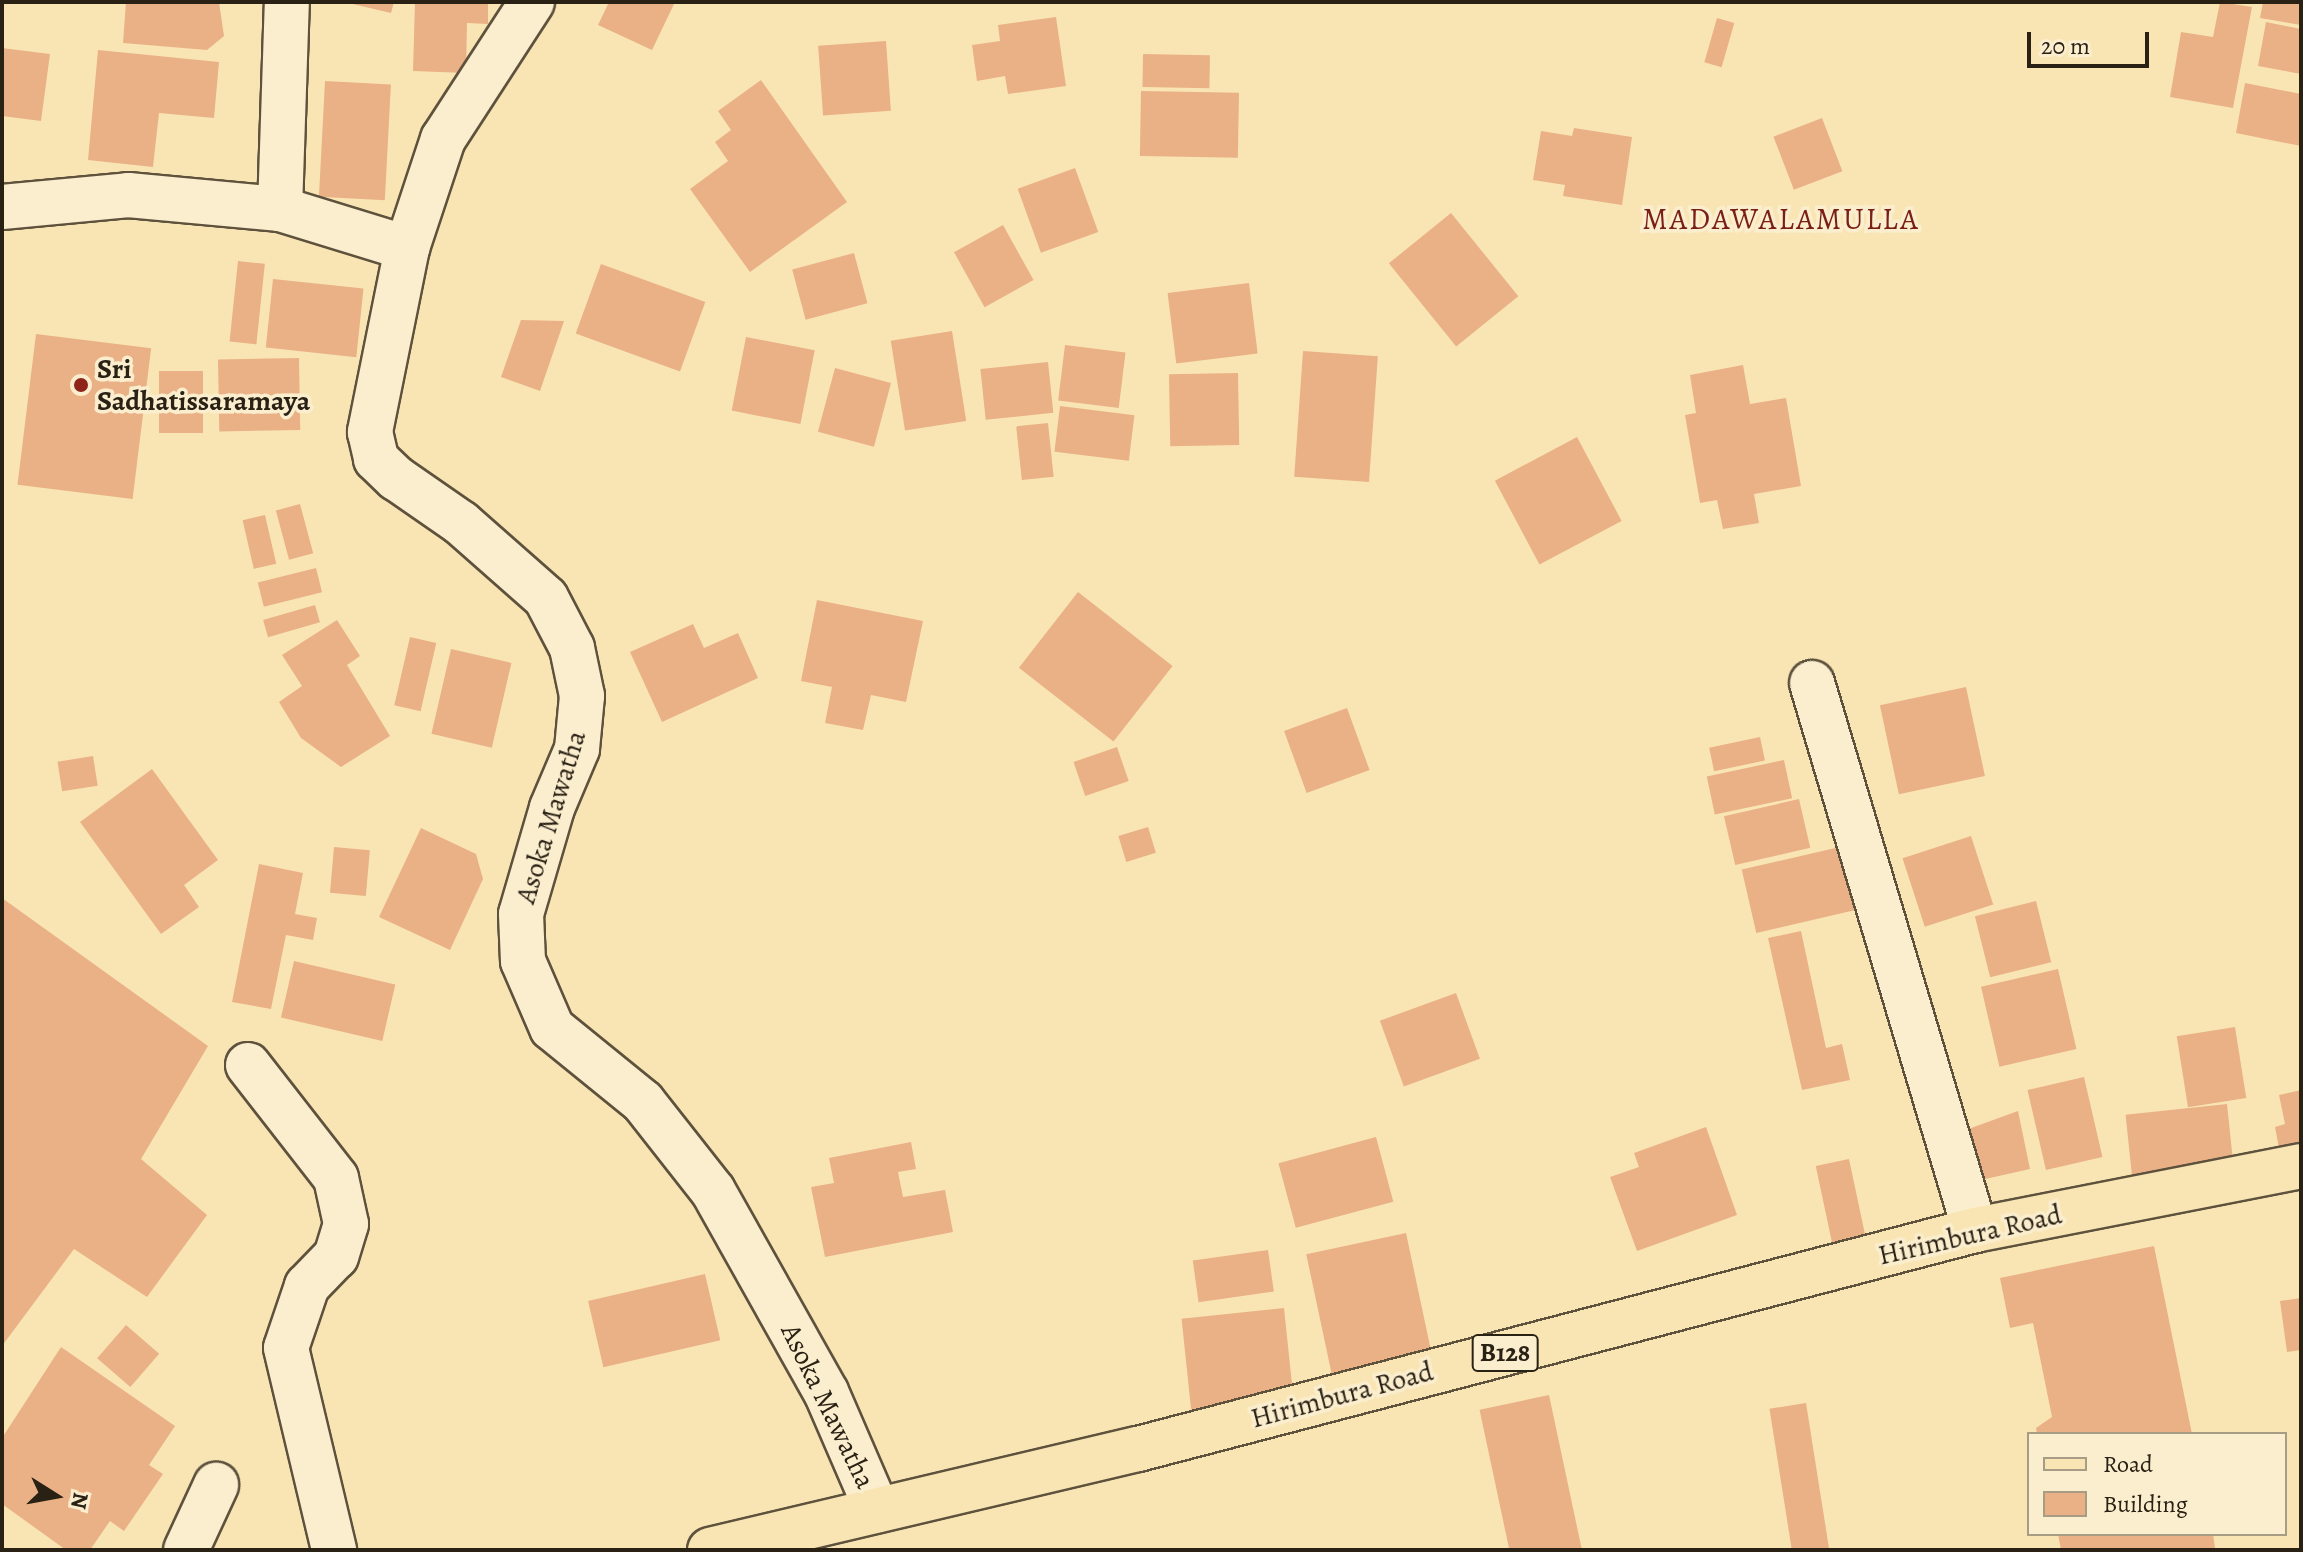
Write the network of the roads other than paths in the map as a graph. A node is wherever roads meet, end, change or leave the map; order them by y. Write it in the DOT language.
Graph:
graph roads {
  1 [pos="287,2"];
  2 [pos="532,2"];
  3 [pos="2,207"];
  4 [pos="280,209"];
  5 [pos="407,248"];
  6 [pos="1812,683"];
  7 [pos="248,1065"];
  8 [pos="2301,1166"];
  9 [pos="1975,1230"];
  10 [pos="216,1485"];
  11 [pos="877,1510"];
  12 [pos="186,1550"];
  13 [pos="334,1550"];
  14 [pos="710,1550"];
  1 -- 4 [label="street"];
  2 -- 5 [label="street, Asoka Mawatha"];
  3 -- 4 [label="street"];
  4 -- 5 [label="street"];
  5 -- 11 [label="street, Asoka Mawatha"];
  6 -- 9 [label="street"];
  7 -- 13 [label="street"];
  8 -- 9 [label="main road, Hirimbura Road / B128"];
  9 -- 11 [label="main road, Hirimbura Road / B128"];
  10 -- 12 [label="street"];
  11 -- 14 [label="main road, Hirimbura Road / B128"];
}
